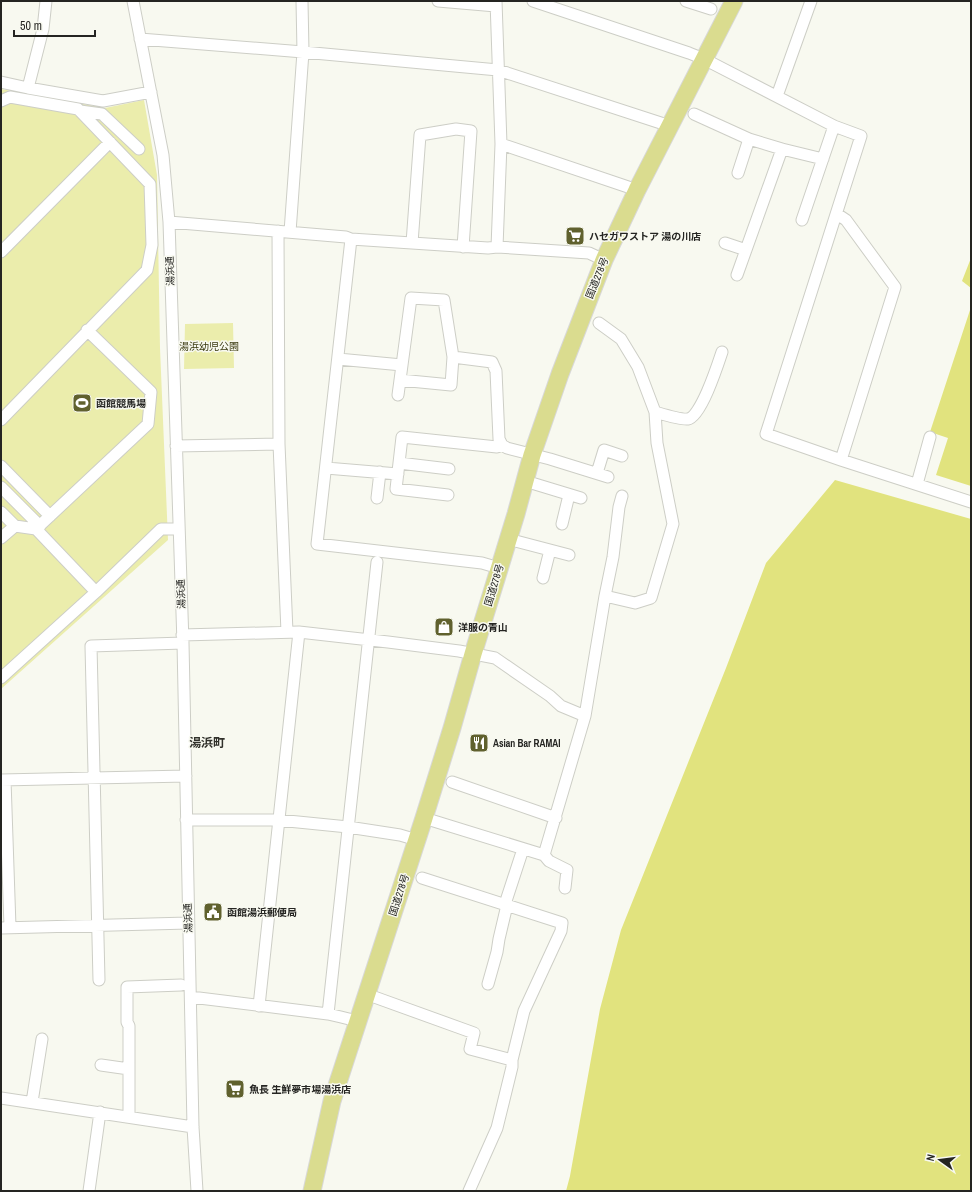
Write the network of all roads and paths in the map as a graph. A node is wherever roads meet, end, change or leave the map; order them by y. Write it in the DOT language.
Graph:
graph roads {
  1 [pos="46,1"];
  2 [pos="133,1"];
  3 [pos="302,1"];
  4 [pos="438,1"];
  5 [pos="533,1"];
  6 [pos="686,1"];
  7 [pos="734,1"];
  8 [pos="811,1"];
  9 [pos="496,3"];
  10 [pos="561,5"];
  11 [pos="711,9"];
  12 [pos="140,39"];
  13 [pos="303,52"];
  14 [pos="704,58"];
  15 [pos="498,70"];
  16 [pos="1,82"];
  17 [pos="28,88"];
  18 [pos="151,92"];
  19 [pos="777,96"];
  20 [pos="1,101"];
  21 [pos="80,111"];
  22 [pos="694,114"];
  23 [pos="670,126"];
  24 [pos="834,126"];
  25 [pos="749,139"];
  26 [pos="110,142"];
  27 [pos="501,144"];
  28 [pos="139,149"];
  29 [pos="782,149"];
  30 [pos="823,159"];
  31 [pos="738,173"];
  32 [pos="638,190"];
  33 [pos="837,214"];
  34 [pos="802,220"];
  35 [pos="169,222"];
  36 [pos="278,231"];
  37 [pos="290,232"];
  38 [pos="351,239"];
  39 [pos="725,243"];
  40 [pos="412,244"];
  41 [pos="463,247"];
  42 [pos="498,247"];
  43 [pos="746,250"];
  44 [pos="1,252"];
  45 [pos="604,260"];
  46 [pos="737,275"];
  47 [pos="598,323"];
  48 [pos="87,330"];
  49 [pos="722,352"];
  50 [pos="453,357"];
  51 [pos="338,359"];
  52 [pos="402,365"];
  53 [pos="400,380"];
  54 [pos="398,395"];
  55 [pos="655,412"];
  56 [pos="1,420"];
  57 [pos="930,437"];
  58 [pos="279,444"];
  59 [pos="502,445"];
  60 [pos="176,446"];
  61 [pos="532,455"];
  62 [pos="622,456"];
  63 [pos="841,460"];
  64 [pos="1,466"];
  65 [pos="326,468"];
  66 [pos="399,468"];
  67 [pos="449,469"];
  68 [pos="380,472"];
  69 [pos="597,473"];
  70 [pos="608,477"];
  71 [pos="525,481"];
  72 [pos="917,484"];
  73 [pos="1,487"];
  74 [pos="448,495"];
  75 [pos="569,495"];
  76 [pos="622,496"];
  77 [pos="377,498"];
  78 [pos="581,498"];
  79 [pos="971,502"];
  80 [pos="1,512"];
  81 [pos="50,516"];
  82 [pos="562,524"];
  83 [pos="15,526"];
  84 [pos="38,528"];
  85 [pos="179,529"];
  86 [pos="1,538"];
  87 [pos="508,539"];
  88 [pos="550,550"];
  89 [pos="569,555"];
  90 [pos="377,562"];
  91 [pos="499,568"];
  92 [pos="543,578"];
  93 [pos="96,592"];
  94 [pos="605,596"];
  95 [pos="286,632"];
  96 [pos="299,632"];
  97 [pos="182,639"];
  98 [pos="368,640"];
  99 [pos="472,654"];
  100 [pos="1,678"];
  101 [pos="585,716"];
  102 [pos="186,776"];
  103 [pos="94,778"];
  104 [pos="3,780"];
  105 [pos="452,782"];
  106 [pos="424,818"];
  107 [pos="556,818"];
  108 [pos="186,820"];
  109 [pos="278,820"];
  110 [pos="348,827"];
  111 [pos="4,830"];
  112 [pos="417,840"];
  113 [pos="523,849"];
  114 [pos="544,855"];
  115 [pos="422,878"];
  116 [pos="565,888"];
  117 [pos="506,905"];
  118 [pos="188,923"];
  119 [pos="97,925"];
  120 [pos="5,927"];
  121 [pos="99,980"];
  122 [pos="488,984"];
  123 [pos="180,985"];
  124 [pos="366,994"];
  125 [pos="191,997"];
  126 [pos="259,1006"];
  127 [pos="328,1014"];
  128 [pos="357,1021"];
  129 [pos="42,1039"];
  130 [pos="512,1060"];
  131 [pos="101,1065"];
  132 [pos="129,1069"];
  133 [pos="1,1098"];
  134 [pos="32,1102"];
  135 [pos="100,1112"];
  136 [pos="129,1117"];
  137 [pos="193,1127"];
  138 [pos="89,1191"];
  139 [pos="197,1191"];
  140 [pos="312,1191"];
  141 [pos="469,1191"];
  1 -- 17 [label="street"];
  2 -- 12 [label="street, 湯浜通"];
  3 -- 13 [label="street"];
  4 -- 9 [label="street"];
  5 -- 10 [label="street"];
  6 -- 11 [label="street"];
  7 -- 14 [label="highway, 国道278号"];
  8 -- 19 [label="street"];
  9 -- 15 [label="street"];
  10 -- 14 [label="street"];
  12 -- 13 [label="street"];
  12 -- 18 [label="street, 湯浜通"];
  13 -- 15 [label="street"];
  13 -- 37 [label="street"];
  14 -- 19 [label="street"];
  14 -- 23 [label="highway, 国道278号"];
  15 -- 23 [label="street"];
  15 -- 27 [label="street"];
  16 -- 17 [label="street"];
  17 -- 18 [label="street"];
  18 -- 35 [label="street, 湯浜通"];
  19 -- 24 [label="street"];
  20 -- 21 [label="street"];
  21 -- 26 [label="street"];
  21 -- 28 [label="street"];
  22 -- 25 [label="street"];
  23 -- 32 [label="highway, 国道278号"];
  24 -- 30 [label="street"];
  24 -- 33 [label="street"];
  25 -- 29 [label="street"];
  25 -- 31 [label="street"];
  26 -- 44 [label="street"];
  26 -- 48 [label="street"];
  27 -- 32 [label="street"];
  27 -- 42 [label="street"];
  29 -- 30 [label="street"];
  29 -- 43 [label="street"];
  30 -- 34 [label="street"];
  32 -- 45 [label="highway, 国道278号"];
  33 -- 63 [label="street"];
  33 -- 63 [label="street"];
  35 -- 36 [label="street"];
  35 -- 60 [label="street, 湯浜通"];
  36 -- 37 [label="street"];
  36 -- 58 [label="street"];
  37 -- 38 [label="street"];
  38 -- 40 [label="street"];
  38 -- 51 [label="street"];
  39 -- 43 [label="street"];
  40 -- 41 [label="street"];
  40 -- 41 [label="street"];
  41 -- 42 [label="street"];
  42 -- 45 [label="street"];
  43 -- 46 [label="street"];
  45 -- 61 [label="highway, 国道278号"];
  47 -- 55 [label="street"];
  48 -- 56 [label="street"];
  48 -- 81 [label="street"];
  49 -- 55 [label="street"];
  50 -- 52 [label="street"];
  50 -- 53 [label="street"];
  50 -- 59 [label="street"];
  51 -- 52 [label="street"];
  51 -- 65 [label="street"];
  52 -- 53 [label="street"];
  53 -- 54 [label="street"];
  55 -- 94 [label="street"];
  57 -- 72 [label="street"];
  58 -- 60 [label="street"];
  58 -- 95 [label="street"];
  59 -- 61 [label="street"];
  59 -- 66 [label="street"];
  60 -- 85 [label="street, 湯浜通"];
  61 -- 69 [label="street"];
  61 -- 71 [label="highway, 国道278号"];
  62 -- 69 [label="street"];
  63 -- 72 [label="street"];
  64 -- 81 [label="street"];
  65 -- 68 [label="street"];
  65 -- 91 [label="street"];
  66 -- 67 [label="street"];
  66 -- 68 [label="street"];
  66 -- 74 [label="street"];
  68 -- 77 [label="street"];
  69 -- 70 [label="street"];
  71 -- 75 [label="street"];
  71 -- 87 [label="highway, 国道278号"];
  72 -- 79 [label="street"];
  73 -- 84 [label="street"];
  75 -- 78 [label="street"];
  75 -- 82 [label="street"];
  76 -- 94 [label="street"];
  80 -- 83 [label="street"];
  81 -- 84 [label="street"];
  83 -- 84 [label="street"];
  83 -- 86 [label="street"];
  84 -- 93 [label="street"];
  85 -- 93 [label="street"];
  85 -- 97 [label="street, 湯浜通"];
  87 -- 88 [label="street"];
  87 -- 91 [label="highway, 国道278号"];
  88 -- 89 [label="street"];
  88 -- 92 [label="street"];
  90 -- 98 [label="street"];
  91 -- 99 [label="highway, 国道278号"];
  93 -- 100 [label="street"];
  94 -- 101 [label="street"];
  95 -- 96 [label="street"];
  95 -- 97 [label="street"];
  96 -- 98 [label="street"];
  96 -- 109 [label="street"];
  97 -- 102 [label="street, 湯浜通"];
  97 -- 103 [label="street"];
  98 -- 99 [label="street"];
  98 -- 110 [label="street"];
  99 -- 101 [label="street"];
  99 -- 106 [label="highway, 国道278号"];
  101 -- 107 [label="street"];
  102 -- 103 [label="street"];
  102 -- 108 [label="street, 湯浜通"];
  103 -- 104 [label="street"];
  103 -- 119 [label="street"];
  104 -- 111 [label="street"];
  105 -- 107 [label="street"];
  106 -- 112 [label="highway, 国道278号"];
  106 -- 113 [label="street"];
  107 -- 114 [label="street"];
  108 -- 109 [label="street"];
  108 -- 118 [label="street, 湯浜通"];
  109 -- 110 [label="street"];
  109 -- 126 [label="street"];
  110 -- 112 [label="street"];
  110 -- 127 [label="street"];
  111 -- 120 [label="street"];
  112 -- 124 [label="highway, 国道278号"];
  113 -- 114 [label="street"];
  113 -- 117 [label="street"];
  114 -- 116 [label="street"];
  115 -- 117 [label="street"];
  117 -- 122 [label="street"];
  117 -- 130 [label="street"];
  118 -- 119 [label="street"];
  118 -- 125 [label="street, 湯浜通"];
  119 -- 120 [label="street"];
  119 -- 121 [label="street"];
  123 -- 132 [label="street"];
  124 -- 128 [label="highway, 国道278号"];
  124 -- 130 [label="street"];
  125 -- 126 [label="street"];
  125 -- 137 [label="street, 湯浜通"];
  126 -- 127 [label="street"];
  127 -- 128 [label="street"];
  128 -- 140 [label="highway, 国道278号"];
  129 -- 134 [label="street"];
  130 -- 141 [label="street"];
  131 -- 132 [label="street"];
  132 -- 136 [label="street"];
  133 -- 134 [label="street"];
  134 -- 135 [label="street"];
  135 -- 136 [label="street"];
  135 -- 138 [label="street"];
  136 -- 137 [label="street"];
  137 -- 139 [label="street, 湯浜通"];
}
